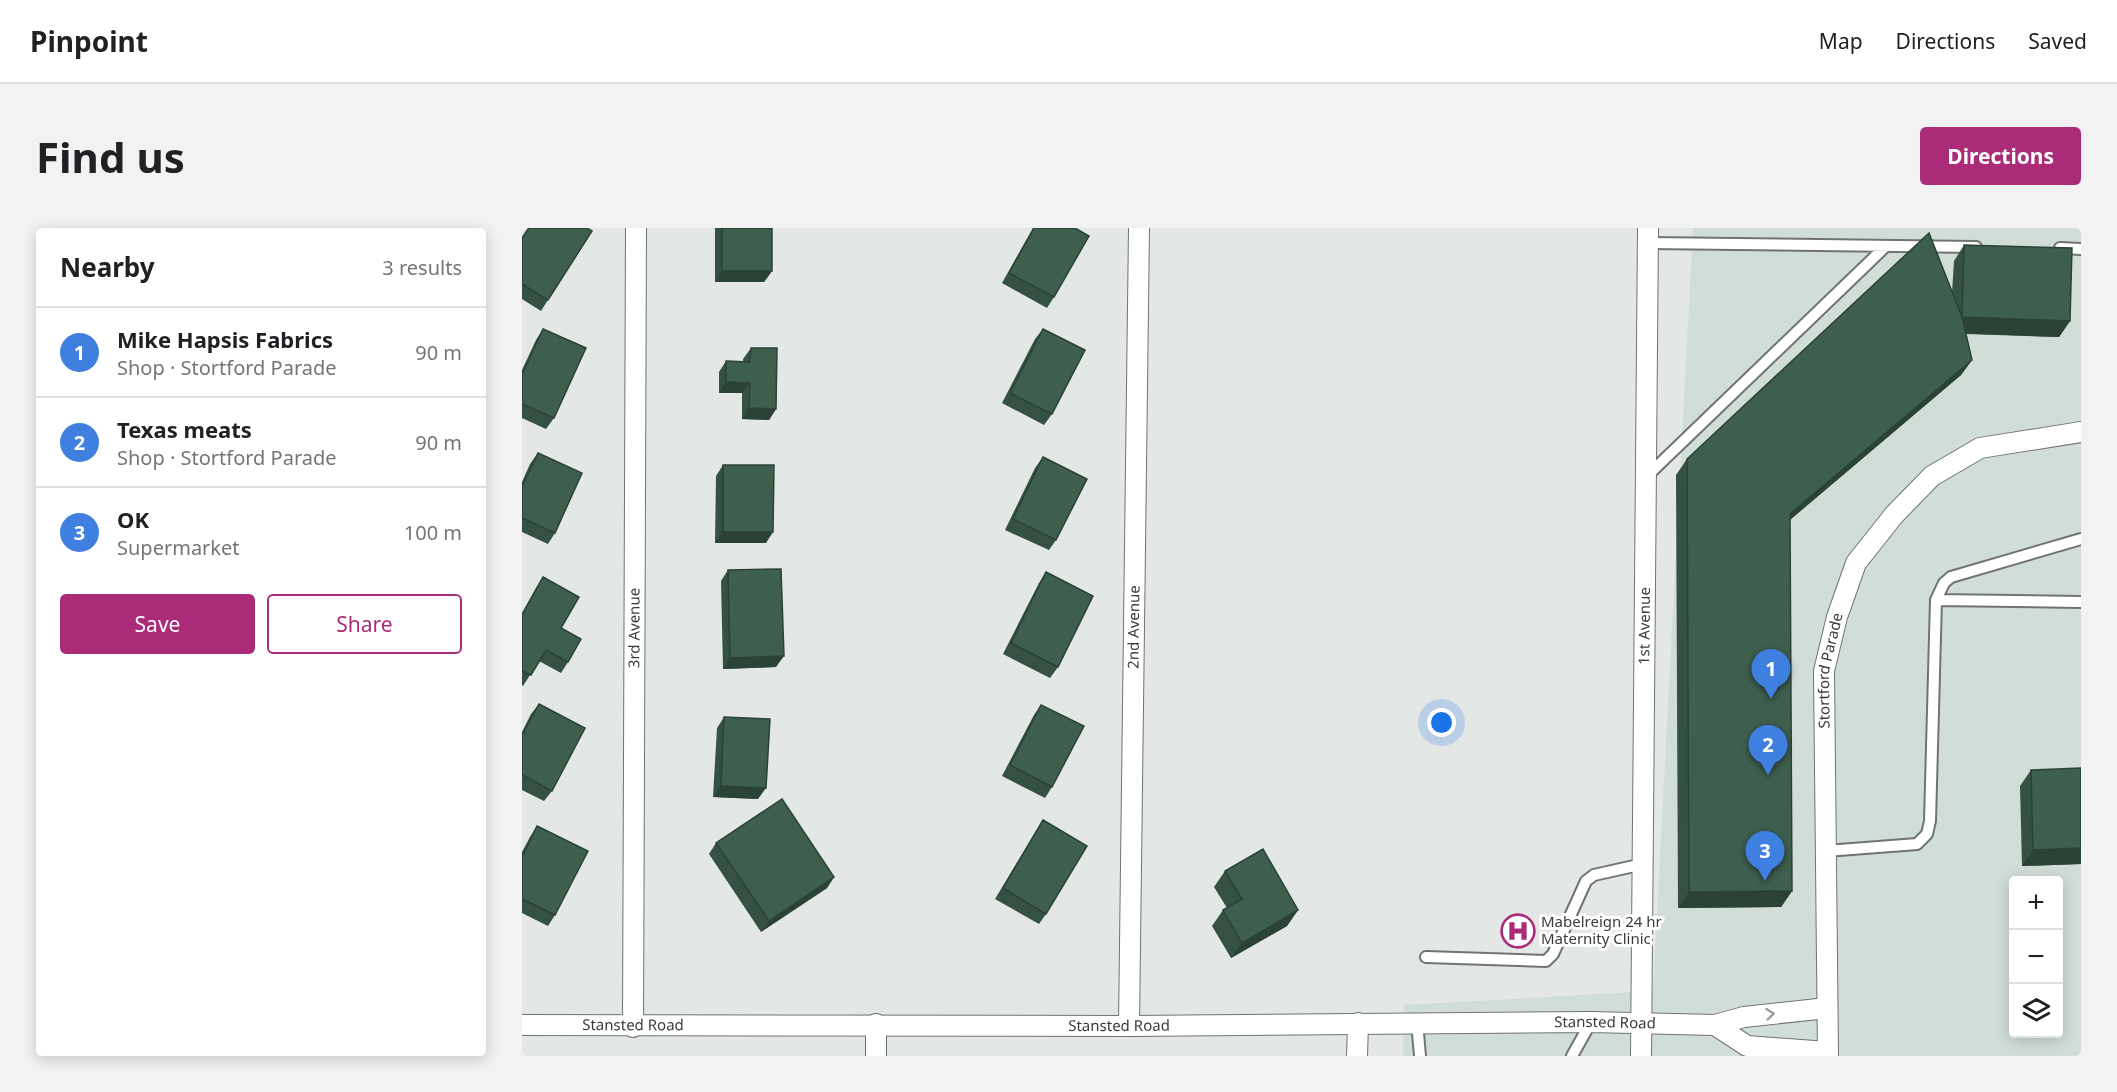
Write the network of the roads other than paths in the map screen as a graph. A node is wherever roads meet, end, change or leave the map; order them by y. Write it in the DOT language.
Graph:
graph roads {
  1 [pos="636,228"];
  2 [pos="1139,228"];
  3 [pos="1648,235"];
  4 [pos="1886,246"];
  5 [pos="1989,247"];
  6 [pos="2047,248"];
  7 [pos="2081,249"];
  8 [pos="2081,432"];
  9 [pos="1646,477"];
  10 [pos="2081,539"];
  11 [pos="1936,600"];
  12 [pos="2081,602"];
  13 [pos="1826,851"];
  14 [pos="1643,864"];
  15 [pos="1426,957"];
  16 [pos="1827,1008"];
  17 [pos="1417,1022"];
  18 [pos="1591,1022"];
  19 [pos="1641,1022"];
  20 [pos="1358,1023"];
  21 [pos="876,1024"];
  22 [pos="522,1025"];
  23 [pos="1715,1025"];
  24 [pos="1129,1026"];
  25 [pos="633,1027"];
  26 [pos="1827,1054"];
  27 [pos="876,1056"];
  28 [pos="1357,1056"];
  29 [pos="1420,1056"];
  30 [pos="1572,1056"];
  31 [pos="1641,1056"];
  1 -- 25 [label="street, 3rd Avenue"];
  2 -- 24 [label="street, 2nd Avenue"];
  3 -- 4 [label="lane"];
  3 -- 9 [label="street, 1st Avenue"];
  4 -- 5 [label="lane"];
  4 -- 9 [label="lane"];
  6 -- 7 [label="lane"];
  8 -- 13 [label="street, Stortford Parade"];
  9 -- 14 [label="street, 1st Avenue"];
  10 -- 11 [label="lane"];
  11 -- 12 [label="lane"];
  11 -- 13 [label="lane"];
  13 -- 16 [label="street, Stortford Parade"];
  14 -- 15 [label="lane"];
  14 -- 19 [label="street, 1st Avenue"];
  23 -- 16 [label="street, Stansted Road, one-way"];
  16 -- 26 [label="street, Stortford Parade"];
  17 -- 18 [label="street, Stansted Road"];
  17 -- 20 [label="street, Stansted Road"];
  17 -- 29 [label="lane"];
  18 -- 19 [label="street, Stansted Road"];
  18 -- 30 [label="lane"];
  19 -- 23 [label="street, Stansted Road"];
  19 -- 31 [label="street, 1st Avenue"];
  20 -- 24 [label="street, Stansted Road"];
  20 -- 28 [label="street"];
  21 -- 24 [label="street, Stansted Road"];
  21 -- 25 [label="street, Stansted Road"];
  21 -- 27 [label="street"];
  22 -- 25 [label="street, Stansted Road"];
  23 -- 26 [label="street"];
}
